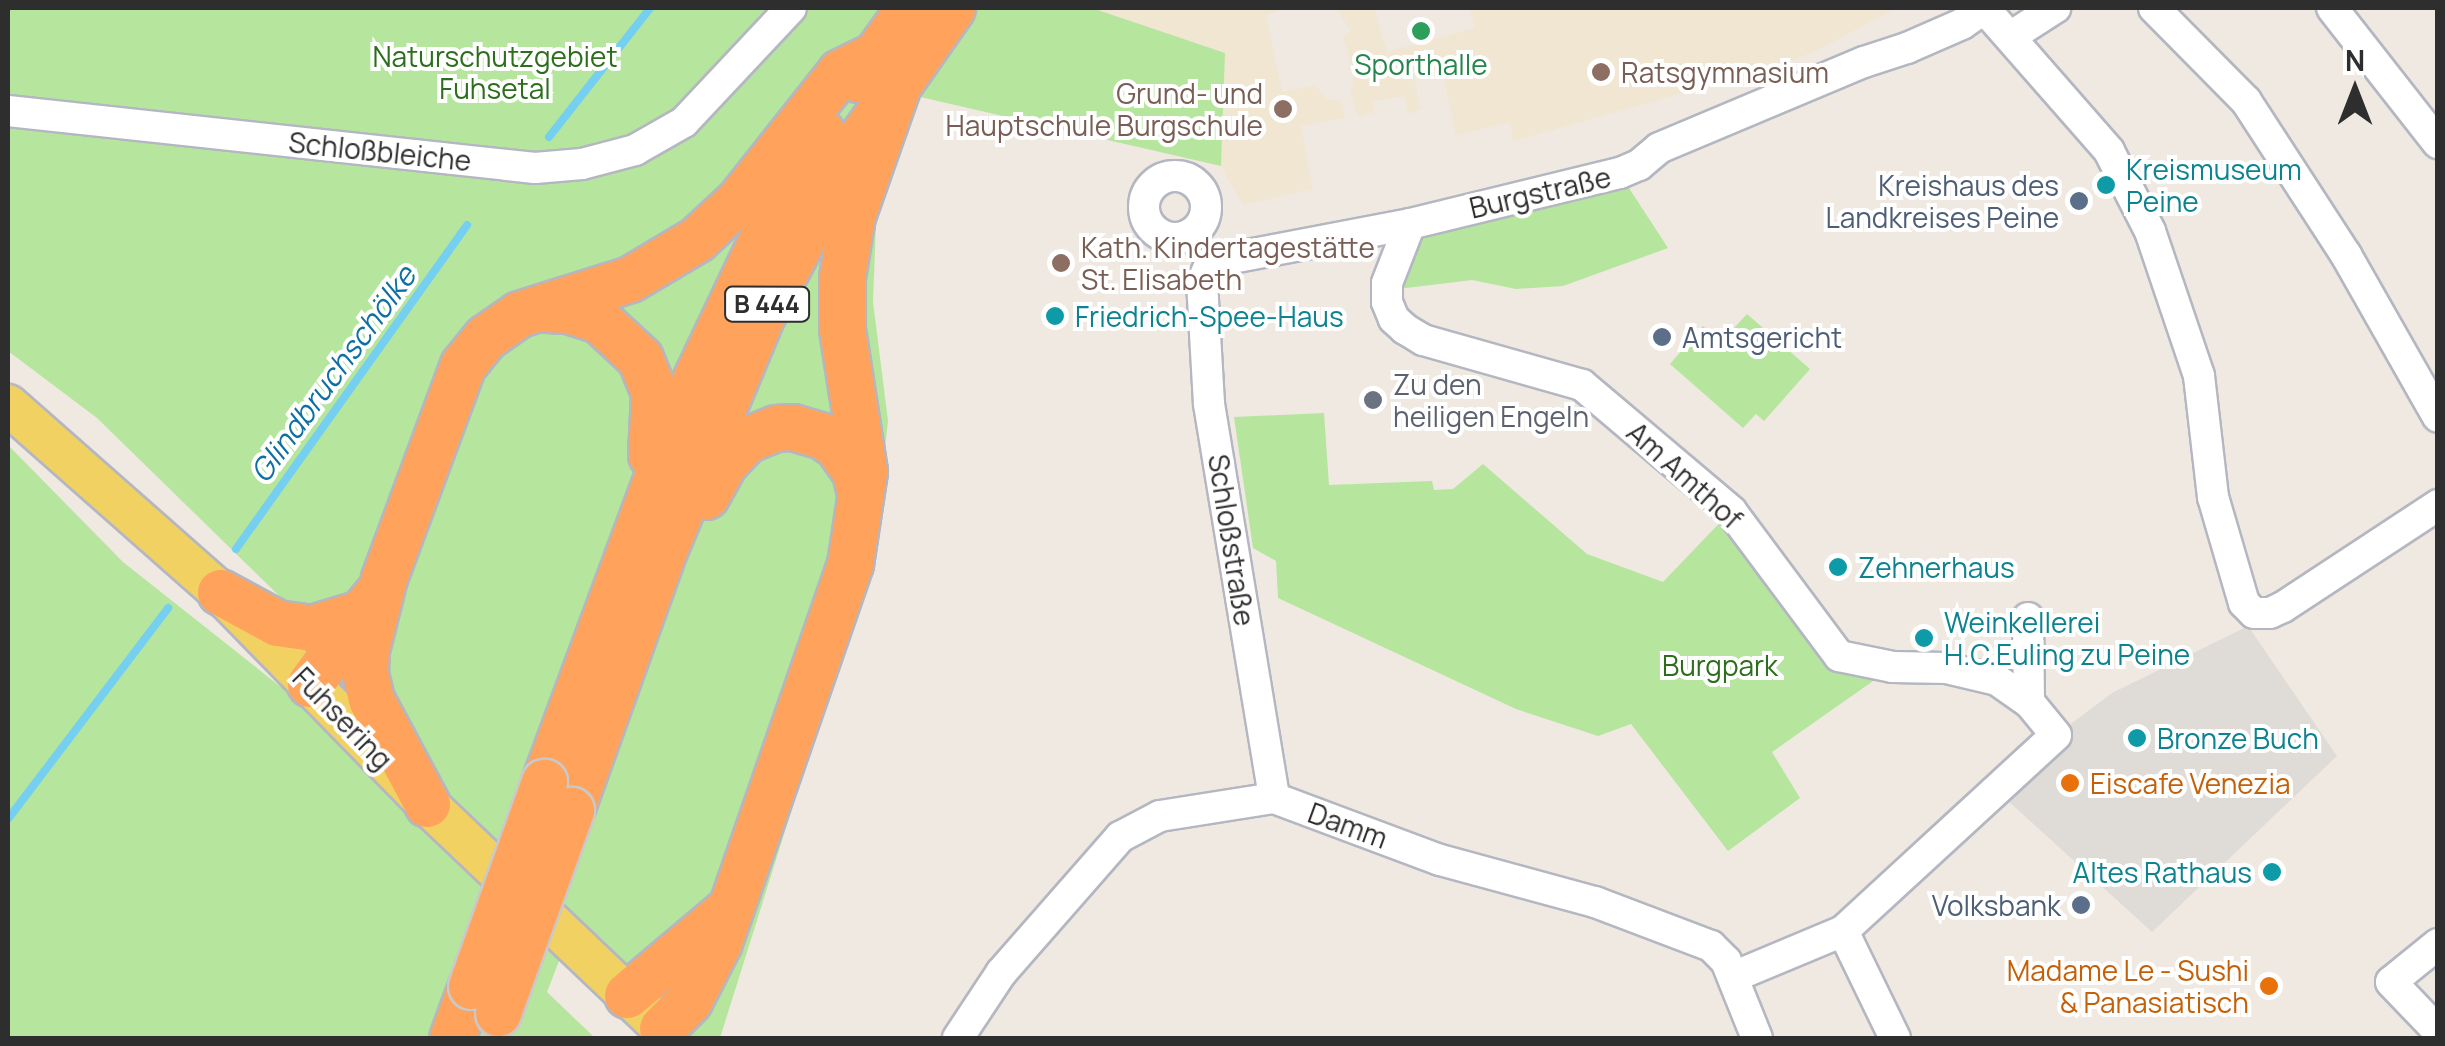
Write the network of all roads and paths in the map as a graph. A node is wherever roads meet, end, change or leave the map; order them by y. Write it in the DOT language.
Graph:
graph roads {
  1 [pos="791,8"];
  2 [pos="909,8"];
  3 [pos="952,8"];
  4 [pos="1984,8"];
  5 [pos="2054,8"];
  6 [pos="2154,8"];
  7 [pos="2332,8"];
  8 [pos="2010,37"];
  9 [pos="888,66"];
  10 [pos="8,111"];
  11 [pos="2438,143"];
  12 [pos="1410,224"];
  13 [pos="1194,232"];
  14 [pos="1206,272"];
  15 [pos="520,314"];
  16 [pos="8,404"];
  17 [pos="2438,417"];
  18 [pos="647,497"];
  19 [pos="861,504"];
  20 [pos="2438,505"];
  21 [pos="665,548"];
  22 [pos="220,592"];
  23 [pos="370,617"];
  24 [pos="2028,618"];
  25 [pos="310,684"];
  26 [pos="2029,702"];
  27 [pos="558,796"];
  28 [pos="1274,798"];
  29 [pos="427,804"];
  30 [pos="730,908"];
  31 [pos="1843,931"];
  32 [pos="2438,944"];
  33 [pos="1732,976"];
  34 [pos="627,995"];
  35 [pos="486,1013"];
  36 [pos="2438,1031"];
  37 [pos="667,1034"];
  38 [pos="452,1038"];
  39 [pos="958,1038"];
  40 [pos="1757,1038"];
  41 [pos="1895,1038"];
  1 -- 10 [label="street, Schloßbleiche"];
  2 -- 9 [label="highway, B 444"];
  3 -- 9 [label="highway, B 444"];
  4 -- 8 [label="street"];
  4 -- 12 [label="street, Burgstraße"];
  5 -- 8 [label="street"];
  6 -- 17 [label="street"];
  7 -- 11 [label="street"];
  8 -- 20 [label="street"];
  9 -- 15 [label="highway"];
  9 -- 18 [label="highway, B 444"];
  9 -- 19 [label="highway"];
  9 -- 21 [label="highway, B 444"];
  12 -- 14 [label="street, Burgstraße"];
  12 -- 26 [label="street, Am Amthof"];
  13 -- 14 [label="street"];
  14 -- 28 [label="street, Schloßstraße"];
  15 -- 18 [label="highway"];
  15 -- 23 [label="highway"];
  16 -- 22 [label="main road, Fuhsering"];
  18 -- 27 [label="highway, B 444"];
  19 -- 21 [label="highway"];
  19 -- 30 [label="highway"];
  21 -- 27 [label="highway, B 444"];
  22 -- 23 [label="highway"];
  22 -- 25 [label="main road, Fuhsering"];
  23 -- 25 [label="highway"];
  23 -- 29 [label="highway"];
  24 -- 26 [label="street"];
  25 -- 29 [label="main road, Fuhsering"];
  26 -- 31 [label="street, Am Amthof"];
  27 -- 35 [label="highway, B 444, bridge"];
  28 -- 33 [label="street, Damm"];
  28 -- 39 [label="street, Damm"];
  29 -- 34 [label="main road, Fuhsering"];
  30 -- 34 [label="highway"];
  30 -- 37 [label="highway"];
  31 -- 33 [label="street"];
  31 -- 41 [label="street"];
  32 -- 36 [label="street"];
  33 -- 40 [label="street"];
  34 -- 37 [label="main road, Fuhsering"];
  35 -- 38 [label="highway, B 444"];
}
